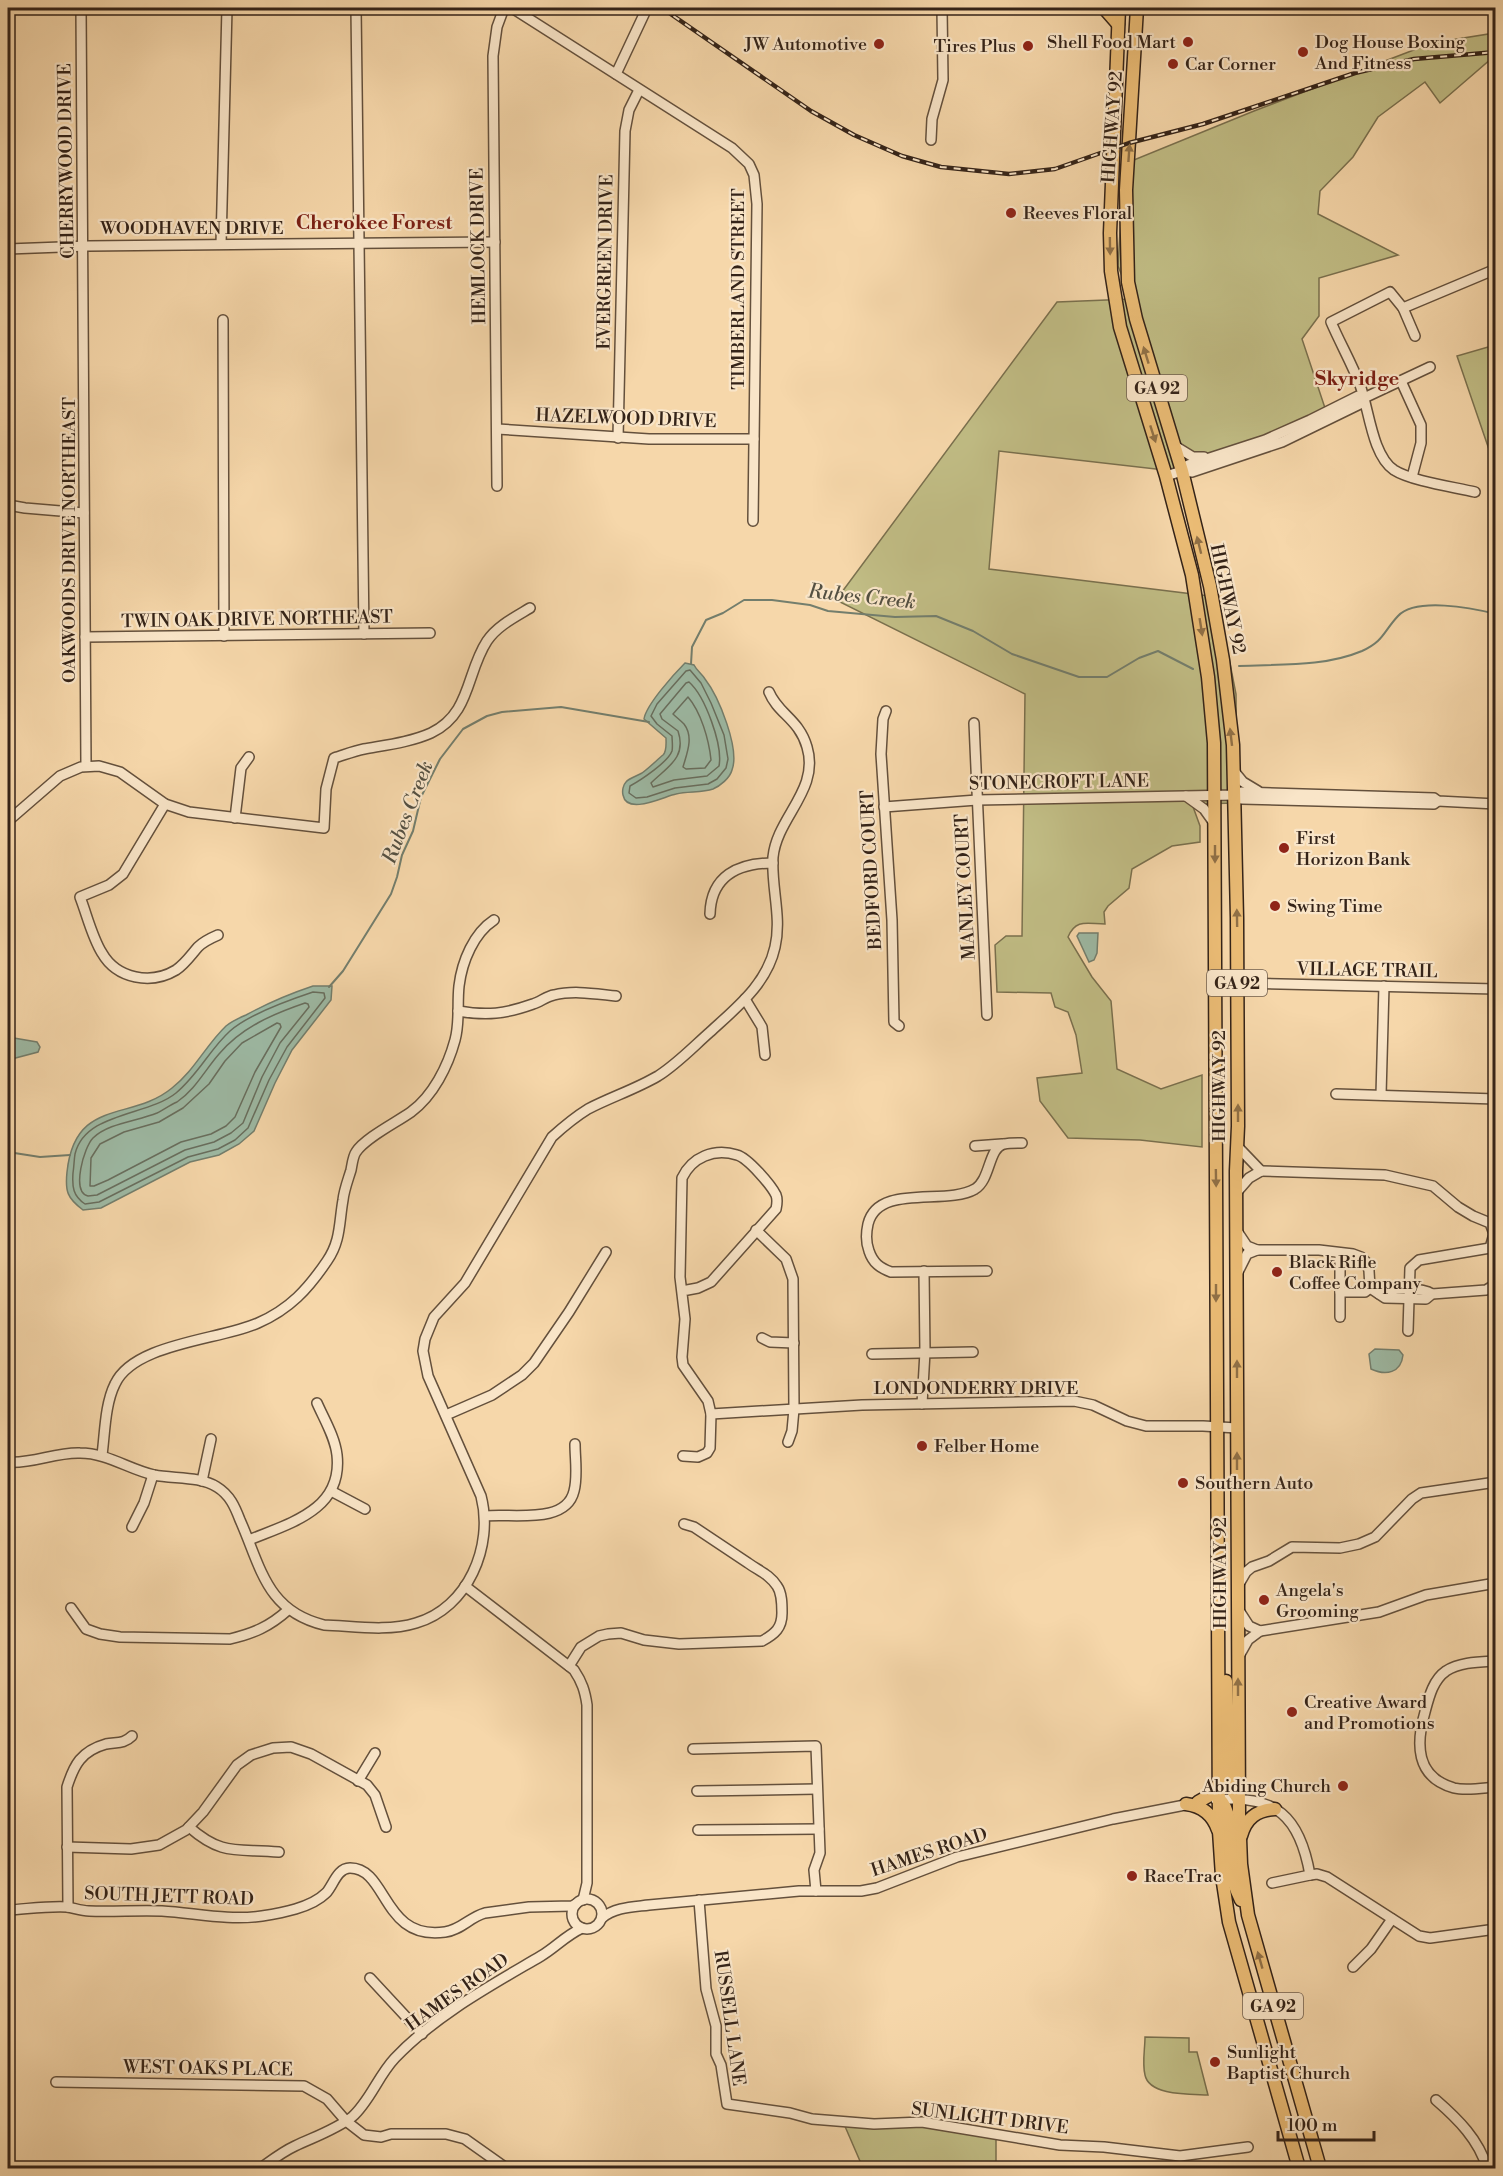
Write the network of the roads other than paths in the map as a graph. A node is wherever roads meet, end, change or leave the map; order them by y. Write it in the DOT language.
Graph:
graph roads {
  1 [pos="81,8"];
  2 [pos="227,8"];
  3 [pos="356,8"];
  4 [pos="504,8"];
  5 [pos="512,8"];
  6 [pos="647,8"];
  7 [pos="942,8"];
  8 [pos="1104,8"];
  9 [pos="1119,8"];
  10 [pos="1137,8"];
  11 [pos="1146,8"];
  12 [pos="1118,24"];
  13 [pos="1136,27"];
  14 [pos="616,74"];
  15 [pos="639,90"];
  16 [pos="930,140"];
  17 [pos="1126,206"];
  18 [pos="1111,207"];
  19 [pos="495,242"];
  20 [pos="221,244"];
  21 [pos="358,244"];
  22 [pos="84,247"];
  23 [pos="8,249"];
  24 [pos="1496,269"];
  25 [pos="1403,308"];
  26 [pos="85,314"];
  27 [pos="223,320"];
  28 [pos="1414,336"];
  29 [pos="1430,367"];
  30 [pos="1401,381"];
  31 [pos="1364,398"];
  32 [pos="497,429"];
  33 [pos="618,438"];
  34 [pos="754,439"];
  35 [pos="1175,446"];
  36 [pos="1209,457"];
  37 [pos="1182,471"];
  38 [pos="1166,476"];
  39 [pos="1412,477"];
  40 [pos="497,486"];
  41 [pos="1475,492"];
  42 [pos="8,505"];
  43 [pos="84,513"];
  44 [pos="753,521"];
  45 [pos="530,608"];
  46 [pos="430,633"];
  47 [pos="364,634"];
  48 [pos="224,636"];
  49 [pos="85,637"];
  50 [pos="769,692"];
  51 [pos="886,711"];
  52 [pos="974,723"];
  53 [pos="249,757"];
  54 [pos="86,766"];
  55 [pos="1234,771"];
  56 [pos="1263,792"];
  57 [pos="1215,795"];
  58 [pos="1235,795"];
  59 [pos="1186,796"];
  60 [pos="977,800"];
  61 [pos="1438,801"];
  62 [pos="165,804"];
  63 [pos="1496,804"];
  64 [pos="884,807"];
  65 [pos="235,818"];
  66 [pos="8,821"];
  67 [pos="1215,824"];
  68 [pos="773,863"];
  69 [pos="710,914"];
  70 [pos="494,920"];
  71 [pos="218,935"];
  72 [pos="1237,983"];
  73 [pos="1383,986"];
  74 [pos="1496,989"];
  75 [pos="616,996"];
  76 [pos="745,999"];
  77 [pos="459,1011"];
  78 [pos="987,1015"];
  79 [pos="899,1026"];
  80 [pos="765,1055"];
  81 [pos="1336,1094"];
  82 [pos="1381,1095"];
  83 [pos="1496,1099"];
  84 [pos="1022,1143"];
  85 [pos="1002,1144"];
  86 [pos="975,1146"];
  87 [pos="1237,1146"];
  88 [pos="1261,1171"];
  89 [pos="1236,1193"];
  90 [pos="756,1230"];
  91 [pos="1237,1232"];
  92 [pos="1257,1250"];
  93 [pos="606,1252"];
  94 [pos="1340,1253"];
  95 [pos="924,1271"];
  96 [pos="987,1271"];
  97 [pos="1236,1276"];
  98 [pos="1496,1284"];
  99 [pos="1370,1288"];
  100 [pos="1486,1290"];
  101 [pos="682,1291"];
  102 [pos="1340,1292"];
  103 [pos="1409,1295"];
  104 [pos="1496,1295"];
  105 [pos="1340,1317"];
  106 [pos="1408,1331"];
  107 [pos="762,1338"];
  108 [pos="794,1343"];
  109 [pos="925,1352"];
  110 [pos="973,1352"];
  111 [pos="872,1354"];
  112 [pos="317,1403"];
  113 [pos="922,1404"];
  114 [pos="794,1409"];
  115 [pos="711,1414"];
  116 [pos="446,1415"];
  117 [pos="1217,1427"];
  118 [pos="1237,1428"];
  119 [pos="211,1439"];
  120 [pos="788,1442"];
  121 [pos="575,1444"];
  122 [pos="102,1455"];
  123 [pos="683,1456"];
  124 [pos="8,1462"];
  125 [pos="153,1474"];
  126 [pos="202,1481"];
  127 [pos="1496,1482"];
  128 [pos="331,1491"];
  129 [pos="365,1509"];
  130 [pos="485,1516"];
  131 [pos="684,1524"];
  132 [pos="132,1527"];
  133 [pos="249,1540"];
  134 [pos="1238,1549"];
  135 [pos="1255,1565"];
  136 [pos="1496,1583"];
  137 [pos="465,1586"];
  138 [pos="1238,1586"];
  139 [pos="1238,1607"];
  140 [pos="288,1610"];
  141 [pos="73,1611"];
  142 [pos="1260,1631"];
  143 [pos="1218,1648"];
  144 [pos="1238,1659"];
  145 [pos="1496,1661"];
  146 [pos="569,1666"];
  147 [pos="132,1736"];
  148 [pos="693,1749"];
  149 [pos="375,1753"];
  150 [pos="358,1780"];
  151 [pos="1219,1784"];
  152 [pos="1496,1787"];
  153 [pos="817,1789"];
  154 [pos="697,1791"];
  155 [pos="1239,1798"];
  156 [pos="1219,1799"];
  157 [pos="1192,1803"];
  158 [pos="1275,1809"];
  159 [pos="189,1827"];
  160 [pos="386,1827"];
  161 [pos="819,1829"];
  162 [pos="698,1830"];
  163 [pos="1219,1831"];
  164 [pos="1239,1843"];
  165 [pos="67,1847"];
  166 [pos="279,1852"];
  167 [pos="1310,1875"];
  168 [pos="1272,1883"];
  169 [pos="587,1886"];
  170 [pos="816,1891"];
  171 [pos="699,1900"];
  172 [pos="580,1902"];
  173 [pos="597,1904"];
  174 [pos="558,1906"];
  175 [pos="68,1907"];
  176 [pos="626,1908"];
  177 [pos="12,1910"];
  178 [pos="1248,1915"];
  179 [pos="573,1917"];
  180 [pos="602,1918"];
  181 [pos="1392,1919"];
  182 [pos="582,1928"];
  183 [pos="1496,1929"];
  184 [pos="567,1935"];
  185 [pos="1353,1967"];
  186 [pos="370,1978"];
  187 [pos="422,2034"];
  188 [pos="56,2082"];
  189 [pos="1436,2100"];
  190 [pos="728,2104"];
  191 [pos="346,2121"];
  192 [pos="1248,2147"];
  193 [pos="261,2169"];
  194 [pos="506,2169"];
  195 [pos="1299,2169"];
  196 [pos="1320,2169"];
  197 [pos="1487,2169"];
  1 -- 22 [label="street, CHERRYWOOD DRIVE"];
  2 -- 20 [label="street"];
  3 -- 21 [label="street"];
  4 -- 19 [label="street, HEMLOCK DRIVE"];
  5 -- 14 [label="street, TIMBERLAND STREET"];
  6 -- 14 [label="street"];
  7 -- 16 [label="street"];
  8 -- 12 [label="main road"];
  9 -- 12 [label="main road, HIGHWAY 92 / GA 92"];
  10 -- 13 [label="main road, HIGHWAY 92 / GA 92"];
  11 -- 13 [label="main road"];
  12 -- 18 [label="main road, HIGHWAY 92 / GA 92"];
  17 -- 13 [label="main road, HIGHWAY 92 / GA 92, one-way"];
  14 -- 15 [label="street, TIMBERLAND STREET"];
  15 -- 33 [label="street, EVERGREEN DRIVE"];
  15 -- 34 [label="street, TIMBERLAND STREET"];
  17 -- 18 [label="main road"];
  35 -- 17 [label="main road, HIGHWAY 92 / GA 92, one-way"];
  18 -- 38 [label="main road, HIGHWAY 92 / GA 92, one-way"];
  19 -- 21 [label="street, WOODHAVEN DRIVE"];
  19 -- 32 [label="street, HEMLOCK DRIVE"];
  20 -- 21 [label="street, WOODHAVEN DRIVE"];
  20 -- 22 [label="street, WOODHAVEN DRIVE"];
  21 -- 47 [label="street"];
  22 -- 23 [label="street, WOODHAVEN DRIVE"];
  22 -- 26 [label="street, CHERRYWOOD DRIVE"];
  24 -- 25 [label="street"];
  25 -- 28 [label="street"];
  25 -- 31 [label="street"];
  26 -- 43 [label="street, OAKWOODS DRIVE NORTHEAST"];
  27 -- 48 [label="street"];
  29 -- 30 [label="street"];
  30 -- 31 [label="street"];
  30 -- 39 [label="street"];
  31 -- 36 [label="street"];
  31 -- 37 [label="street"];
  31 -- 39 [label="street"];
  32 -- 33 [label="street, HAZELWOOD DRIVE"];
  32 -- 40 [label="street, HEMLOCK DRIVE"];
  33 -- 34 [label="street, HAZELWOOD DRIVE"];
  34 -- 44 [label="street, TIMBERLAND STREET"];
  35 -- 36 [label="street"];
  35 -- 37 [label="main road, HIGHWAY 92 / GA 92"];
  36 -- 37 [label="street"];
  37 -- 38 [label="street"];
  55 -- 37 [label="main road, HIGHWAY 92 / GA 92, one-way"];
  38 -- 57 [label="main road, HIGHWAY 92 / GA 92, one-way"];
  39 -- 41 [label="street"];
  42 -- 43 [label="street"];
  43 -- 49 [label="street, OAKWOODS DRIVE NORTHEAST"];
  45 -- 65 [label="street"];
  46 -- 47 [label="street, TWIN OAK DRIVE NORTHEAST"];
  47 -- 48 [label="street, TWIN OAK DRIVE NORTHEAST"];
  48 -- 49 [label="street, TWIN OAK DRIVE NORTHEAST"];
  49 -- 54 [label="street, OAKWOODS DRIVE NORTHEAST"];
  50 -- 68 [label="street"];
  51 -- 64 [label="street, BEDFORD COURT"];
  52 -- 60 [label="street, MANLEY COURT"];
  53 -- 65 [label="street"];
  54 -- 62 [label="street"];
  54 -- 66 [label="street"];
  55 -- 56 [label="street"];
  55 -- 58 [label="main road, HIGHWAY 92 / GA 92"];
  56 -- 58 [label="street"];
  56 -- 61 [label="street"];
  57 -- 58 [label="street, STONECROFT LANE"];
  57 -- 59 [label="street, STONECROFT LANE"];
  57 -- 67 [label="main road, HIGHWAY 92 / GA 92"];
  58 -- 61 [label="street"];
  72 -- 58 [label="main road, HIGHWAY 92 / GA 92, one-way"];
  59 -- 60 [label="street, STONECROFT LANE"];
  59 -- 67 [label="street"];
  60 -- 64 [label="street, STONECROFT LANE"];
  60 -- 78 [label="street, MANLEY COURT"];
  61 -- 63 [label="street"];
  62 -- 65 [label="street"];
  62 -- 71 [label="street"];
  64 -- 79 [label="street, BEDFORD COURT"];
  67 -- 117 [label="main road, HIGHWAY 92 / GA 92, one-way"];
  68 -- 69 [label="street"];
  68 -- 76 [label="street"];
  70 -- 77 [label="street"];
  72 -- 73 [label="street, VILLAGE TRAIL"];
  87 -- 72 [label="main road, HIGHWAY 92 / GA 92, one-way"];
  73 -- 74 [label="street, VILLAGE TRAIL"];
  73 -- 82 [label="street"];
  75 -- 77 [label="street"];
  76 -- 80 [label="street"];
  76 -- 116 [label="street"];
  77 -- 122 [label="street"];
  81 -- 82 [label="street"];
  82 -- 83 [label="street"];
  84 -- 85 [label="street"];
  85 -- 86 [label="street"];
  85 -- 95 [label="street"];
  87 -- 88 [label="street"];
  87 -- 89 [label="main road, HIGHWAY 92 / GA 92"];
  88 -- 89 [label="street"];
  88 -- 103 [label="street"];
  89 -- 91 [label="main road, HIGHWAY 92 / GA 92"];
  90 -- 101 [label="street"];
  90 -- 101 [label="street"];
  90 -- 108 [label="street"];
  91 -- 92 [label="street"];
  91 -- 97 [label="main road, HIGHWAY 92 / GA 92"];
  92 -- 94 [label="street"];
  92 -- 97 [label="street"];
  93 -- 116 [label="street"];
  94 -- 99 [label="street"];
  94 -- 102 [label="street"];
  95 -- 96 [label="street"];
  95 -- 109 [label="street"];
  118 -- 97 [label="main road, HIGHWAY 92 / GA 92, one-way"];
  98 -- 100 [label="street"];
  99 -- 102 [label="street"];
  99 -- 103 [label="street"];
  100 -- 103 [label="street"];
  100 -- 104 [label="street"];
  101 -- 115 [label="street"];
  102 -- 105 [label="street"];
  103 -- 106 [label="street"];
  107 -- 108 [label="street"];
  108 -- 114 [label="street"];
  109 -- 110 [label="street"];
  109 -- 111 [label="street"];
  109 -- 113 [label="street"];
  112 -- 128 [label="street"];
  113 -- 114 [label="street, LONDONDERRY DRIVE"];
  113 -- 117 [label="street, LONDONDERRY DRIVE"];
  114 -- 115 [label="street, LONDONDERRY DRIVE"];
  114 -- 120 [label="street"];
  115 -- 123 [label="street"];
  116 -- 130 [label="street"];
  117 -- 118 [label="street, LONDONDERRY DRIVE"];
  117 -- 143 [label="main road, HIGHWAY 92 / GA 92"];
  134 -- 118 [label="main road, HIGHWAY 92 / GA 92, one-way"];
  119 -- 126 [label="street"];
  121 -- 130 [label="street"];
  122 -- 124 [label="street"];
  122 -- 125 [label="street"];
  125 -- 126 [label="street"];
  125 -- 132 [label="street"];
  126 -- 133 [label="street"];
  127 -- 135 [label="street"];
  128 -- 129 [label="street"];
  128 -- 133 [label="street"];
  130 -- 137 [label="street"];
  131 -- 146 [label="street"];
  133 -- 140 [label="street"];
  134 -- 135 [label="street"];
  134 -- 138 [label="main road, HIGHWAY 92 / GA 92"];
  135 -- 138 [label="street"];
  136 -- 142 [label="street"];
  137 -- 140 [label="street"];
  137 -- 146 [label="street"];
  138 -- 139 [label="main road, HIGHWAY 92 / GA 92"];
  139 -- 142 [label="street"];
  139 -- 144 [label="main road, HIGHWAY 92 / GA 92"];
  140 -- 141 [label="street"];
  142 -- 144 [label="street"];
  143 -- 151 [label="main road, HIGHWAY 92 / GA 92"];
  143 -- 155 [label="main road"];
  155 -- 144 [label="main road, HIGHWAY 92 / GA 92, one-way"];
  145 -- 152 [label="street"];
  146 -- 169 [label="street"];
  147 -- 165 [label="street"];
  148 -- 153 [label="street"];
  149 -- 150 [label="street"];
  150 -- 159 [label="street"];
  150 -- 160 [label="street"];
  151 -- 156 [label="main road, HIGHWAY 92 / GA 92"];
  151 -- 157 [label="main road"];
  153 -- 154 [label="street"];
  153 -- 161 [label="street"];
  155 -- 156 [label="street, HAMES ROAD"];
  155 -- 158 [label="street, HAMES ROAD"];
  155 -- 164 [label="main road, HIGHWAY 92 / GA 92"];
  156 -- 157 [label="street, HAMES ROAD"];
  156 -- 163 [label="main road, HIGHWAY 92 / GA 92"];
  156 -- 178 [label="main road"];
  157 -- 163 [label="main road"];
  157 -- 170 [label="street, HAMES ROAD"];
  158 -- 164 [label="main road"];
  158 -- 167 [label="street"];
  159 -- 165 [label="street"];
  159 -- 166 [label="street"];
  161 -- 162 [label="street"];
  161 -- 170 [label="street"];
  163 -- 195 [label="main road, HIGHWAY 92 / GA 92"];
  164 -- 178 [label="main road, HIGHWAY 92 / GA 92"];
  165 -- 175 [label="street"];
  167 -- 168 [label="street"];
  167 -- 181 [label="street"];
  169 -- 172 [label="street"];
  169 -- 173 [label="street"];
  170 -- 171 [label="street, HAMES ROAD"];
  171 -- 176 [label="street, HAMES ROAD"];
  171 -- 190 [label="street, RUSSELL LANE"];
  172 -- 173 [label="street"];
  172 -- 174 [label="street, SOUTH JETT ROAD"];
  172 -- 179 [label="street"];
  173 -- 176 [label="street, HAMES ROAD"];
  173 -- 180 [label="street"];
  174 -- 175 [label="street, SOUTH JETT ROAD"];
  174 -- 179 [label="street"];
  175 -- 177 [label="street, SOUTH JETT ROAD"];
  176 -- 180 [label="street, HAMES ROAD"];
  196 -- 178 [label="main road, HIGHWAY 92 / GA 92, one-way"];
  179 -- 182 [label="street"];
  179 -- 184 [label="street, HAMES ROAD"];
  180 -- 182 [label="street"];
  181 -- 183 [label="street"];
  181 -- 185 [label="street"];
  182 -- 184 [label="street, HAMES ROAD"];
  184 -- 187 [label="street, HAMES ROAD"];
  186 -- 187 [label="street"];
  187 -- 191 [label="street, HAMES ROAD"];
  188 -- 191 [label="street, WEST OAKS PLACE"];
  189 -- 197 [label="street"];
  190 -- 192 [label="street, SUNLIGHT DRIVE"];
  191 -- 193 [label="street, HAMES ROAD"];
  191 -- 194 [label="street, WEST OAKS PLACE"];
}
